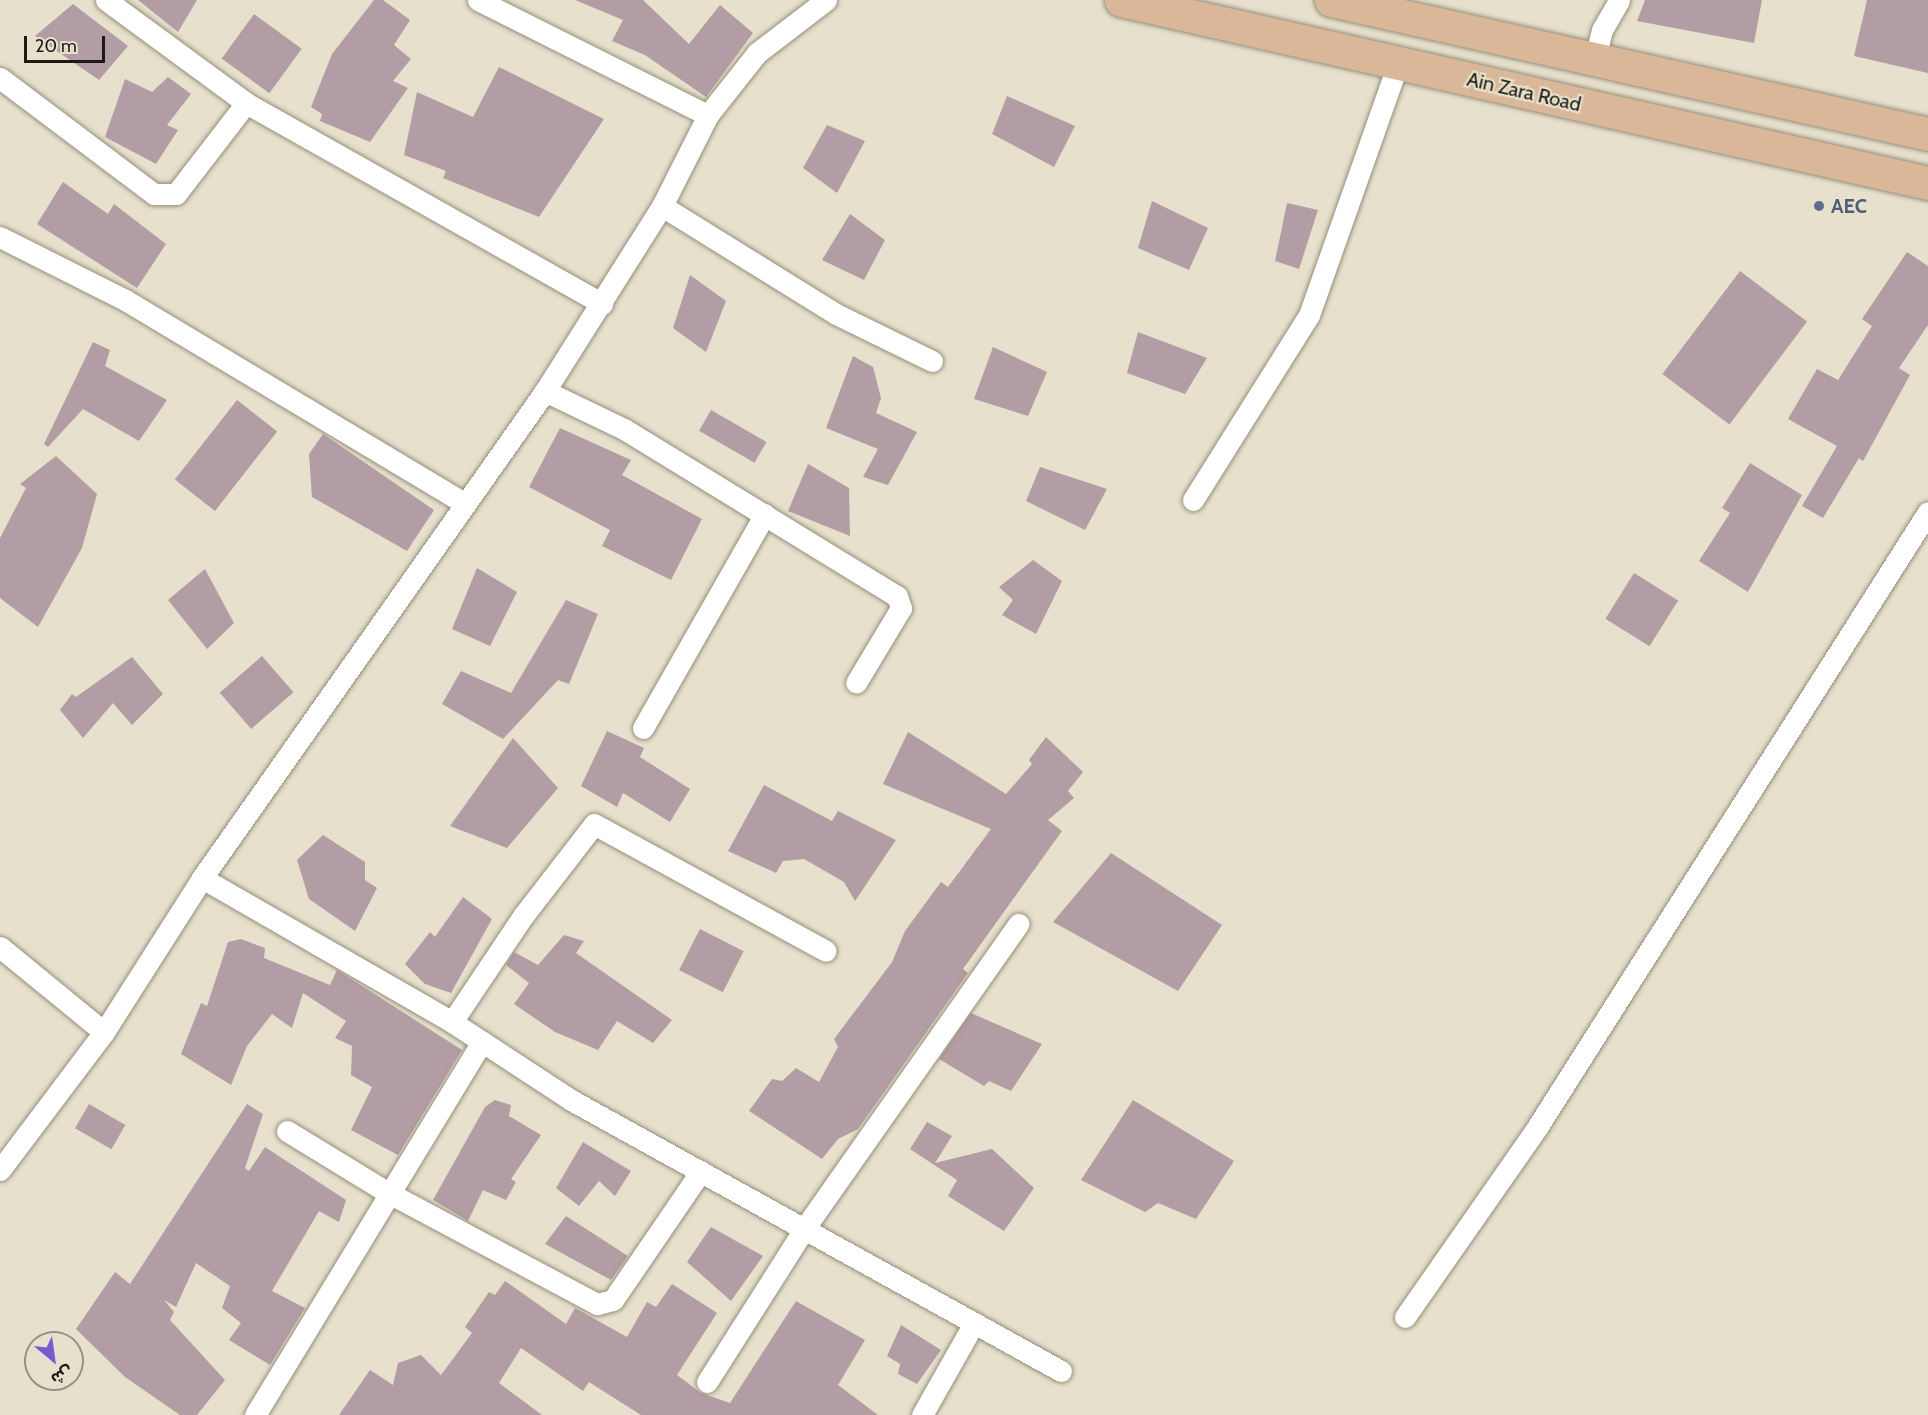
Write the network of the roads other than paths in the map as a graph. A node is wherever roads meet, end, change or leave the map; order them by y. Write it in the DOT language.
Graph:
graph roads {
  1 [pos="106,0"];
  2 [pos="478,0"];
  3 [pos="826,0"];
  4 [pos="1121,0"];
  5 [pos="1331,0"];
  6 [pos="1619,0"];
  7 [pos="1595,58"];
  8 [pos="1398,64"];
  9 [pos="0,78"];
  10 [pos="246,103"];
  11 [pos="708,115"];
  12 [pos="1928,134"];
  13 [pos="1928,183"];
  14 [pos="662,206"];
  15 [pos="0,237"];
  16 [pos="602,304"];
  17 [pos="932,361"];
  18 [pos="545,391"];
  19 [pos="1193,500"];
  20 [pos="462,502"];
  21 [pos="1928,512"];
  22 [pos="765,514"];
  23 [pos="856,683"];
  24 [pos="643,728"];
  25 [pos="202,878"];
  26 [pos="1018,924"];
  27 [pos="0,947"];
  28 [pos="826,951"];
  29 [pos="452,1022"];
  30 [pos="104,1032"];
  31 [pos="482,1041"];
  32 [pos="287,1131"];
  33 [pos="0,1170"];
  34 [pos="701,1171"];
  35 [pos="387,1192"];
  36 [pos="804,1229"];
  37 [pos="1405,1317"];
  38 [pos="974,1323"];
  39 [pos="1061,1371"];
  40 [pos="707,1382"];
  41 [pos="255,1415"];
  42 [pos="922,1415"];
  1 -- 10 [label="street"];
  2 -- 11 [label="street"];
  3 -- 11 [label="street"];
  4 -- 8 [label="main road, Ain Zara Road"];
  5 -- 7 [label="main road"];
  6 -- 7 [label="street"];
  7 -- 12 [label="main road"];
  8 -- 13 [label="main road, Ain Zara Road"];
  8 -- 19 [label="street"];
  9 -- 10 [label="street"];
  10 -- 16 [label="street"];
  11 -- 14 [label="street"];
  14 -- 16 [label="street"];
  14 -- 17 [label="street"];
  15 -- 20 [label="street"];
  16 -- 18 [label="street"];
  18 -- 20 [label="street"];
  18 -- 22 [label="street"];
  20 -- 25 [label="street"];
  21 -- 37 [label="street"];
  22 -- 23 [label="street"];
  22 -- 24 [label="street"];
  25 -- 29 [label="street"];
  25 -- 30 [label="street"];
  26 -- 36 [label="street"];
  27 -- 30 [label="street"];
  28 -- 29 [label="street"];
  29 -- 31 [label="street"];
  30 -- 33 [label="street"];
  31 -- 34 [label="street"];
  31 -- 35 [label="street"];
  32 -- 35 [label="street"];
  34 -- 35 [label="street"];
  34 -- 36 [label="street"];
  35 -- 41 [label="street"];
  36 -- 38 [label="street"];
  36 -- 40 [label="street"];
  38 -- 39 [label="street"];
  38 -- 42 [label="street"];
}
